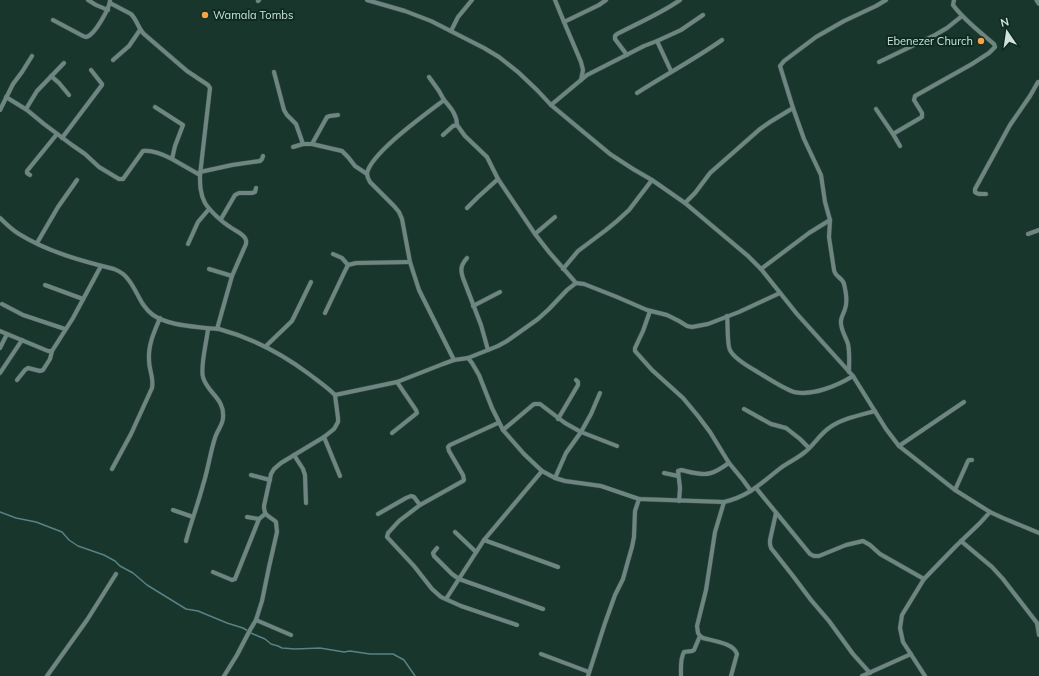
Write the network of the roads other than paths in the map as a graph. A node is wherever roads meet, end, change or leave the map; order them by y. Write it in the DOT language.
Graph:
graph roads {
  1 [pos="88,0"];
  2 [pos="367,0"];
  3 [pos="472,0"];
  4 [pos="555,0"];
  5 [pos="606,0"];
  6 [pos="680,0"];
  7 [pos="886,0"];
  8 [pos="954,0"];
  9 [pos="110,2"];
  10 [pos="108,10"];
  11 [pos="703,15"];
  12 [pos="962,16"];
  13 [pos="53,20"];
  14 [pos="564,22"];
  15 [pos="140,30"];
  16 [pos="450,31"];
  17 [pos="722,40"];
  18 [pos="657,42"];
  19 [pos="627,55"];
  20 [pos="32,56"];
  21 [pos="113,60"];
  22 [pos="879,62"];
  23 [pos="64,63"];
  24 [pos="91,70"];
  25 [pos="670,71"];
  26 [pos="274,72"];
  27 [pos="51,76"];
  28 [pos="429,77"];
  29 [pos="581,80"];
  30 [pos="1039,81"];
  31 [pos="637,92"];
  32 [pos="69,95"];
  33 [pos="6,97"];
  34 [pos="444,100"];
  35 [pos="551,105"];
  36 [pos="156,107"];
  37 [pos="793,108"];
  38 [pos="26,109"];
  39 [pos="876,109"];
  40 [pos="0,110"];
  41 [pos="338,115"];
  42 [pos="458,125"];
  43 [pos="57,134"];
  44 [pos="893,134"];
  45 [pos="443,135"];
  46 [pos="62,138"];
  47 [pos="303,144"];
  48 [pos="312,144"];
  49 [pos="900,146"];
  50 [pos="293,147"];
  51 [pos="263,156"];
  52 [pos="172,159"];
  53 [pos="200,174"];
  54 [pos="367,174"];
  55 [pos="30,175"];
  56 [pos="77,180"];
  57 [pos="498,180"];
  58 [pos="652,180"];
  59 [pos="256,188"];
  60 [pos="986,194"];
  61 [pos="685,203"];
  62 [pos="209,208"];
  63 [pos="467,208"];
  64 [pos="555,217"];
  65 [pos="0,218"];
  66 [pos="221,219"];
  67 [pos="830,220"];
  68 [pos="1039,230"];
  69 [pos="534,234"];
  70 [pos="1028,234"];
  71 [pos="37,243"];
  72 [pos="188,244"];
  73 [pos="333,254"];
  74 [pos="467,258"];
  75 [pos="410,262"];
  76 [pos="348,265"];
  77 [pos="101,266"];
  78 [pos="563,268"];
  79 [pos="209,269"];
  80 [pos="761,269"];
  81 [pos="232,276"];
  82 [pos="311,282"];
  83 [pos="576,283"];
  84 [pos="45,284"];
  85 [pos="500,292"];
  86 [pos="780,293"];
  87 [pos="83,299"];
  88 [pos="2,304"];
  89 [pos="473,306"];
  90 [pos="650,310"];
  91 [pos="325,313"];
  92 [pos="727,316"];
  93 [pos="160,318"];
  94 [pos="65,329"];
  95 [pos="208,329"];
  96 [pos="217,329"];
  97 [pos="0,330"];
  98 [pos="8,334"];
  99 [pos="22,340"];
  100 [pos="266,346"];
  101 [pos="0,348"];
  102 [pos="488,350"];
  103 [pos="52,351"];
  104 [pos="468,358"];
  105 [pos="454,360"];
  106 [pos="0,374"];
  107 [pos="851,374"];
  108 [pos="17,380"];
  109 [pos="576,380"];
  110 [pos="397,382"];
  111 [pos="600,393"];
  112 [pos="334,395"];
  113 [pos="964,402"];
  114 [pos="744,409"];
  115 [pos="875,411"];
  116 [pos="558,419"];
  117 [pos="498,423"];
  118 [pos="503,430"];
  119 [pos="581,432"];
  120 [pos="392,433"];
  121 [pos="324,437"];
  122 [pos="617,446"];
  123 [pos="899,446"];
  124 [pos="809,448"];
  125 [pos="294,455"];
  126 [pos="972,460"];
  127 [pos="729,463"];
  128 [pos="112,468"];
  129 [pos="542,471"];
  130 [pos="664,473"];
  131 [pos="251,475"];
  132 [pos="340,476"];
  133 [pos="678,476"];
  134 [pos="555,478"];
  135 [pos="270,480"];
  136 [pos="756,488"];
  137 [pos="955,490"];
  138 [pos="751,491"];
  139 [pos="640,499"];
  140 [pos="679,501"];
  141 [pos="724,502"];
  142 [pos="306,503"];
  143 [pos="420,505"];
  144 [pos="173,510"];
  145 [pos="990,512"];
  146 [pos="776,513"];
  147 [pos="265,514"];
  148 [pos="378,514"];
  149 [pos="193,517"];
  150 [pos="247,518"];
  151 [pos="260,519"];
  152 [pos="455,532"];
  153 [pos="1039,533"];
  154 [pos="484,540"];
  155 [pos="186,541"];
  156 [pos="961,541"];
  157 [pos="437,548"];
  158 [pos="476,552"];
  159 [pos="558,567"];
  160 [pos="213,572"];
  161 [pos="116,574"];
  162 [pos="458,579"];
  163 [pos="924,579"];
  164 [pos="446,599"];
  165 [pos="543,609"];
  166 [pos="256,620"];
  167 [pos="516,625"];
  168 [pos="291,635"];
  169 [pos="700,636"];
  170 [pos="1039,636"];
  171 [pos="541,654"];
  172 [pos="911,654"];
  173 [pos="870,673"];
  174 [pos="589,674"];
  175 [pos="47,676"];
  176 [pos="224,676"];
  177 [pos="680,676"];
  178 [pos="731,676"];
  179 [pos="862,676"];
  180 [pos="925,676"];
  1 -- 10 [label="street"];
  2 -- 16 [label="street"];
  3 -- 16 [label="street"];
  4 -- 14 [label="street"];
  5 -- 14 [label="street"];
  6 -- 19 [label="street"];
  7 -- 37 [label="street"];
  8 -- 12 [label="street"];
  9 -- 10 [label="street"];
  9 -- 15 [label="street"];
  10 -- 13 [label="street"];
  11 -- 18 [label="street"];
  12 -- 22 [label="street"];
  12 -- 44 [label="street"];
  14 -- 29 [label="street"];
  15 -- 21 [label="street"];
  15 -- 53 [label="street"];
  16 -- 35 [label="street"];
  17 -- 25 [label="street"];
  18 -- 19 [label="street"];
  18 -- 25 [label="street"];
  19 -- 29 [label="street"];
  20 -- 33 [label="street"];
  23 -- 27 [label="street"];
  24 -- 46 [label="street"];
  25 -- 31 [label="street"];
  26 -- 47 [label="street"];
  27 -- 32 [label="street"];
  27 -- 38 [label="street"];
  28 -- 34 [label="street"];
  29 -- 35 [label="street"];
  30 -- 60 [label="street"];
  33 -- 38 [label="street"];
  33 -- 40 [label="street"];
  34 -- 42 [label="street"];
  34 -- 54 [label="street"];
  35 -- 58 [label="street"];
  36 -- 52 [label="street"];
  37 -- 61 [label="street"];
  37 -- 67 [label="street"];
  38 -- 43 [label="street"];
  39 -- 44 [label="street"];
  41 -- 48 [label="street"];
  42 -- 45 [label="street"];
  42 -- 57 [label="street"];
  43 -- 46 [label="street"];
  43 -- 55 [label="street"];
  44 -- 49 [label="street"];
  46 -- 52 [label="street"];
  47 -- 48 [label="street"];
  47 -- 50 [label="street"];
  48 -- 54 [label="street"];
  51 -- 53 [label="street"];
  52 -- 53 [label="street"];
  53 -- 62 [label="street"];
  54 -- 75 [label="street"];
  56 -- 71 [label="street"];
  57 -- 63 [label="street"];
  57 -- 69 [label="street"];
  58 -- 61 [label="street"];
  58 -- 78 [label="street"];
  59 -- 66 [label="street"];
  61 -- 80 [label="street"];
  62 -- 66 [label="street"];
  62 -- 72 [label="street"];
  64 -- 69 [label="street"];
  65 -- 71 [label="street"];
  66 -- 81 [label="street"];
  67 -- 80 [label="street"];
  67 -- 107 [label="street"];
  68 -- 70 [label="street"];
  69 -- 78 [label="street"];
  71 -- 77 [label="street"];
  73 -- 76 [label="street"];
  74 -- 89 [label="street"];
  75 -- 76 [label="street"];
  75 -- 105 [label="street"];
  76 -- 91 [label="street"];
  77 -- 87 [label="street"];
  77 -- 93 [label="street"];
  78 -- 83 [label="street"];
  79 -- 81 [label="street"];
  80 -- 86 [label="street"];
  81 -- 96 [label="street"];
  82 -- 100 [label="street"];
  83 -- 90 [label="street"];
  83 -- 102 [label="street"];
  84 -- 87 [label="street"];
  85 -- 89 [label="street"];
  86 -- 92 [label="street"];
  86 -- 107 [label="street"];
  87 -- 94 [label="street"];
  88 -- 94 [label="street"];
  89 -- 102 [label="street"];
  90 -- 92 [label="street"];
  90 -- 127 [label="street"];
  92 -- 107 [label="street"];
  93 -- 95 [label="street"];
  93 -- 128 [label="street"];
  94 -- 103 [label="street"];
  95 -- 96 [label="street"];
  95 -- 149 [label="street"];
  96 -- 100 [label="street"];
  97 -- 98 [label="street"];
  98 -- 99 [label="street"];
  98 -- 101 [label="street"];
  99 -- 103 [label="street"];
  99 -- 106 [label="street"];
  100 -- 112 [label="street"];
  102 -- 104 [label="street"];
  103 -- 108 [label="street"];
  104 -- 105 [label="street"];
  104 -- 117 [label="street"];
  105 -- 110 [label="street"];
  107 -- 115 [label="street"];
  109 -- 116 [label="street"];
  110 -- 112 [label="street"];
  110 -- 120 [label="street"];
  111 -- 119 [label="street"];
  112 -- 121 [label="street"];
  113 -- 123 [label="street"];
  114 -- 124 [label="street"];
  115 -- 123 [label="street"];
  115 -- 124 [label="street"];
  116 -- 118 [label="street"];
  116 -- 119 [label="street"];
  117 -- 118 [label="street"];
  117 -- 143 [label="street"];
  118 -- 129 [label="street"];
  119 -- 122 [label="street"];
  119 -- 134 [label="street"];
  121 -- 125 [label="street"];
  121 -- 132 [label="street"];
  123 -- 137 [label="street"];
  124 -- 136 [label="street"];
  125 -- 135 [label="street"];
  125 -- 142 [label="street"];
  126 -- 137 [label="street"];
  127 -- 133 [label="street"];
  127 -- 138 [label="street"];
  129 -- 134 [label="street"];
  129 -- 154 [label="street"];
  130 -- 133 [label="street"];
  131 -- 135 [label="street"];
  133 -- 140 [label="street"];
  134 -- 139 [label="street"];
  135 -- 147 [label="street"];
  136 -- 138 [label="street"];
  136 -- 146 [label="street"];
  137 -- 145 [label="street"];
  138 -- 141 [label="street"];
  139 -- 140 [label="street"];
  139 -- 174 [label="street"];
  140 -- 141 [label="street"];
  141 -- 169 [label="street"];
  143 -- 148 [label="street"];
  143 -- 164 [label="street"];
  144 -- 149 [label="street"];
  145 -- 153 [label="street"];
  145 -- 156 [label="street"];
  146 -- 163 [label="street"];
  146 -- 173 [label="street"];
  147 -- 151 [label="street"];
  147 -- 166 [label="street"];
  149 -- 155 [label="street"];
  150 -- 151 [label="street"];
  151 -- 160 [label="street"];
  152 -- 158 [label="street"];
  154 -- 158 [label="street"];
  154 -- 159 [label="street"];
  156 -- 163 [label="street"];
  156 -- 170 [label="street"];
  157 -- 162 [label="street"];
  158 -- 162 [label="street"];
  161 -- 175 [label="street"];
  162 -- 164 [label="street"];
  162 -- 165 [label="street"];
  163 -- 172 [label="street"];
  164 -- 167 [label="street"];
  166 -- 168 [label="street"];
  166 -- 176 [label="street"];
  169 -- 177 [label="street"];
  169 -- 178 [label="street"];
  171 -- 174 [label="street"];
  172 -- 173 [label="street"];
  172 -- 180 [label="street"];
  173 -- 179 [label="street"];
}
